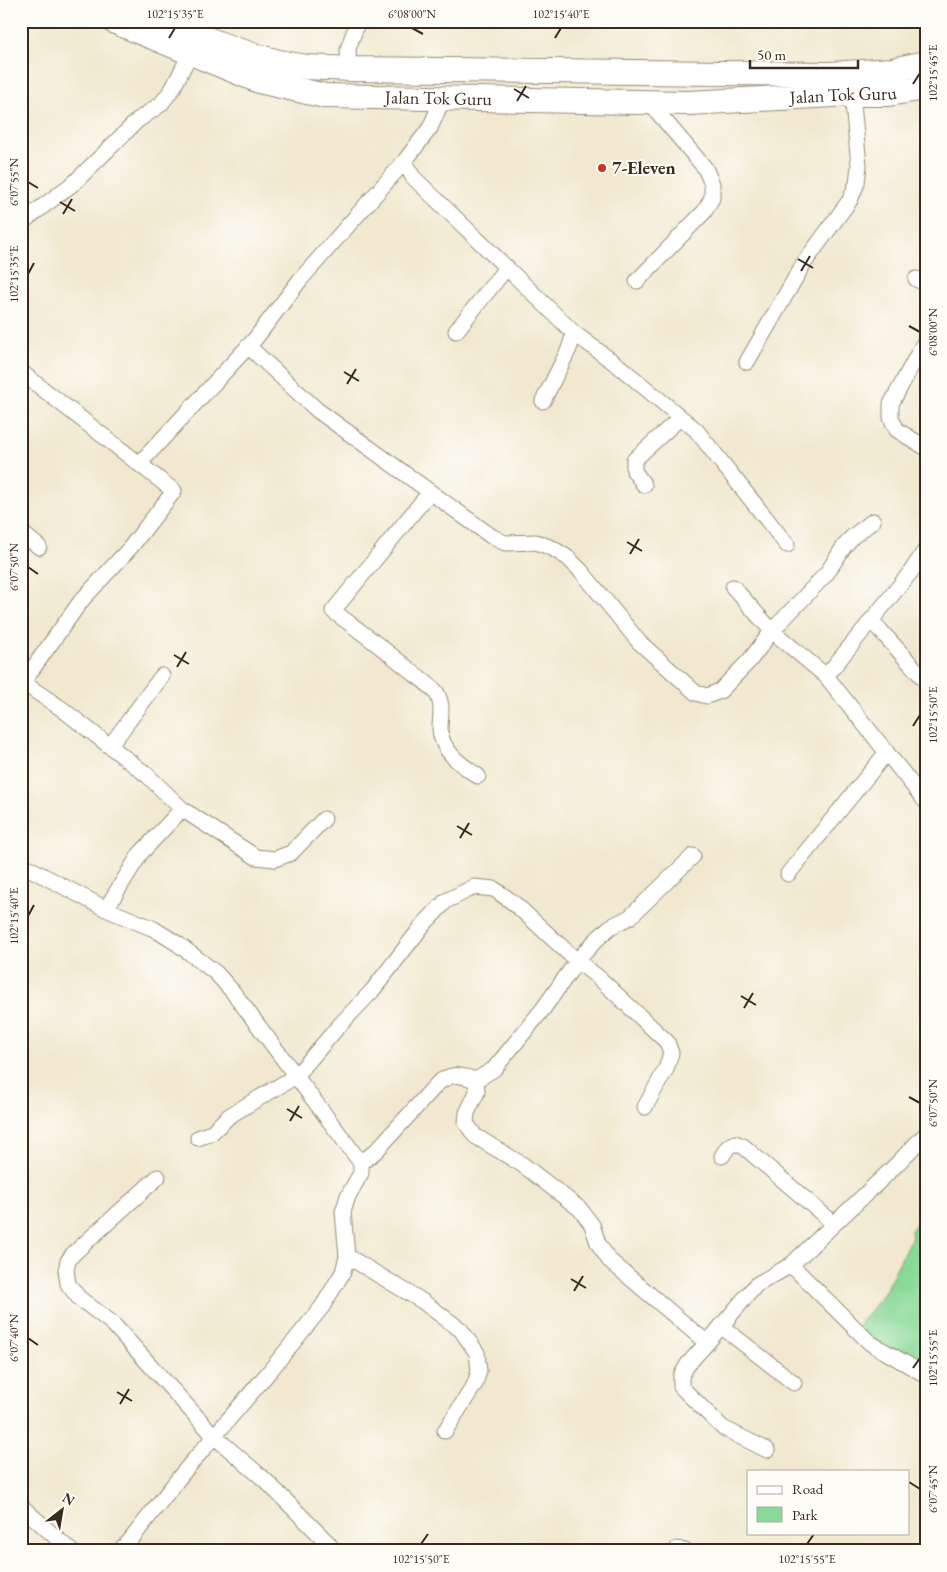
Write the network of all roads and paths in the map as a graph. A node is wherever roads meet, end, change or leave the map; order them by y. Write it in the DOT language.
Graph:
graph roads {
  1 [pos="113,21"];
  2 [pos="165,21"];
  3 [pos="358,21"];
  4 [pos="190,54"];
  5 [pos="926,63"];
  6 [pos="349,69"];
  7 [pos="593,71"];
  8 [pos="926,88"];
  9 [pos="852,94"];
  10 [pos="443,98"];
  11 [pos="594,101"];
  12 [pos="649,102"];
  13 [pos="404,162"];
  14 [pos="21,223"];
  15 [pos="507,267"];
  16 [pos="636,281"];
  17 [pos="456,330"];
  18 [pos="574,333"];
  19 [pos="926,339"];
  20 [pos="248,346"];
  21 [pos="747,362"];
  22 [pos="23,377"];
  23 [pos="543,402"];
  24 [pos="680,418"];
  25 [pos="926,448"];
  26 [pos="139,464"];
  27 [pos="644,485"];
  28 [pos="430,492"];
  29 [pos="873,521"];
  30 [pos="21,532"];
  31 [pos="787,545"];
  32 [pos="39,547"];
  33 [pos="926,549"];
  34 [pos="733,587"];
  35 [pos="871,620"];
  36 [pos="772,631"];
  37 [pos="162,676"];
  38 [pos="826,676"];
  39 [pos="926,681"];
  40 [pos="22,684"];
  41 [pos="110,746"];
  42 [pos="887,752"];
  43 [pos="478,776"];
  44 [pos="926,802"];
  45 [pos="182,809"];
  46 [pos="324,819"];
  47 [pos="694,856"];
  48 [pos="21,864"];
  49 [pos="788,874"];
  50 [pos="106,909"];
  51 [pos="577,961"];
  52 [pos="296,1076"];
  53 [pos="476,1080"];
  54 [pos="645,1107"];
  55 [pos="926,1134"];
  56 [pos="198,1138"];
  57 [pos="722,1156"];
  58 [pos="362,1163"];
  59 [pos="158,1177"];
  60 [pos="833,1223"];
  61 [pos="347,1256"];
  62 [pos="791,1265"];
  63 [pos="722,1326"];
  64 [pos="707,1344"];
  65 [pos="926,1375"];
  66 [pos="794,1384"];
  67 [pos="445,1431"];
  68 [pos="215,1437"];
  69 [pos="767,1450"];
  70 [pos="21,1506"];
  71 [pos="72,1551"];
  72 [pos="119,1551"];
  73 [pos="333,1551"];
  1 -- 4 [label="main road, Jalan Tok Guru"];
  2 -- 6 [label="main road, Jalan Tok Guru"];
  3 -- 6 [label="street"];
  4 -- 10 [label="main road, Jalan Tok Guru"];
  4 -- 14 [label="street"];
  5 -- 7 [label="main road, Jalan Tok Guru"];
  6 -- 7 [label="main road, Jalan Tok Guru"];
  7 -- 11 [label="main road"];
  8 -- 9 [label="main road, Jalan Tok Guru"];
  9 -- 12 [label="main road, Jalan Tok Guru"];
  9 -- 21 [label="street"];
  10 -- 11 [label="main road, Jalan Tok Guru"];
  10 -- 13 [label="street"];
  11 -- 12 [label="main road, Jalan Tok Guru"];
  12 -- 16 [label="street"];
  13 -- 15 [label="street"];
  13 -- 20 [label="street"];
  15 -- 17 [label="street"];
  15 -- 18 [label="street"];
  18 -- 23 [label="street"];
  18 -- 24 [label="street"];
  19 -- 25 [label="street"];
  20 -- 26 [label="street"];
  20 -- 28 [label="street"];
  22 -- 26 [label="street"];
  24 -- 27 [label="street"];
  24 -- 31 [label="street"];
  26 -- 40 [label="street"];
  28 -- 36 [label="street"];
  28 -- 43 [label="street"];
  29 -- 36 [label="street"];
  30 -- 32 [label="street"];
  33 -- 35 [label="street"];
  34 -- 36 [label="street"];
  35 -- 38 [label="street"];
  35 -- 39 [label="street"];
  36 -- 38 [label="street"];
  37 -- 41 [label="street"];
  38 -- 42 [label="street"];
  40 -- 41 [label="street"];
  41 -- 45 [label="street"];
  42 -- 44 [label="street"];
  42 -- 49 [label="street"];
  45 -- 46 [label="street"];
  45 -- 50 [label="street"];
  47 -- 51 [label="street"];
  48 -- 50 [label="street"];
  50 -- 52 [label="street"];
  51 -- 52 [label="street"];
  51 -- 53 [label="street"];
  51 -- 54 [label="street"];
  52 -- 56 [label="street"];
  52 -- 58 [label="street"];
  53 -- 58 [label="street"];
  53 -- 64 [label="street"];
  55 -- 60 [label="street"];
  57 -- 60 [label="street"];
  58 -- 61 [label="street"];
  59 -- 68 [label="street"];
  60 -- 62 [label="street"];
  61 -- 67 [label="street"];
  61 -- 68 [label="street"];
  62 -- 63 [label="street"];
  62 -- 65 [label="street"];
  63 -- 64 [label="street"];
  63 -- 66 [label="street"];
  64 -- 69 [label="street"];
  68 -- 72 [label="street"];
  68 -- 73 [label="street"];
  70 -- 71 [label="street"];
}
